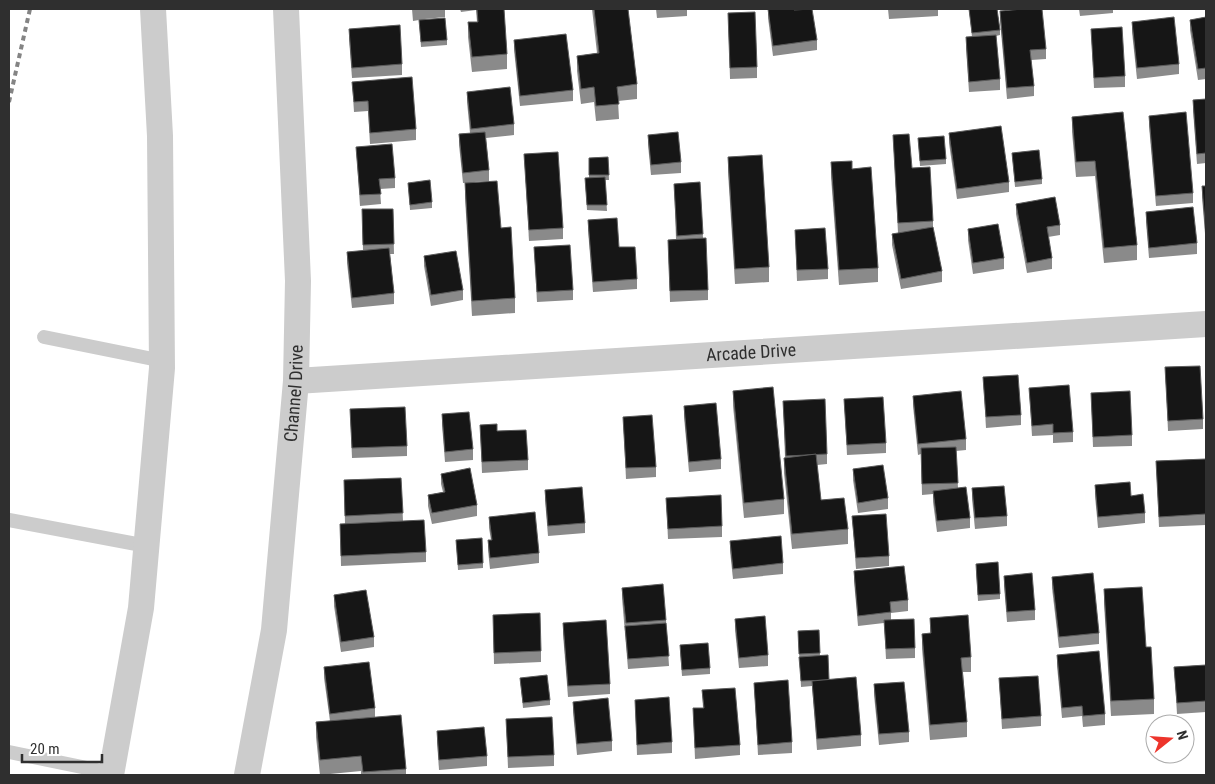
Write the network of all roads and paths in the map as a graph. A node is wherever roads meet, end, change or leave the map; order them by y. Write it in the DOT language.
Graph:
graph roads {
  1 [pos="153,9"];
  2 [pos="286,9"];
  3 [pos="1206,324"];
  4 [pos="44,337"];
  5 [pos="163,361"];
  6 [pos="296,381"];
  7 [pos="9,520"];
  8 [pos="147,546"];
  9 [pos="9,752"];
  10 [pos="111,774"];
  11 [pos="247,775"];
  1 -- 5 [label="street"];
  2 -- 6 [label="street, Channel Drive"];
  3 -- 6 [label="street, Arcade Drive"];
  4 -- 5 [label="lane"];
  5 -- 8 [label="street"];
  6 -- 11 [label="street, Channel Drive"];
  7 -- 8 [label="lane"];
  8 -- 10 [label="street"];
  9 -- 10 [label="lane"];
}
